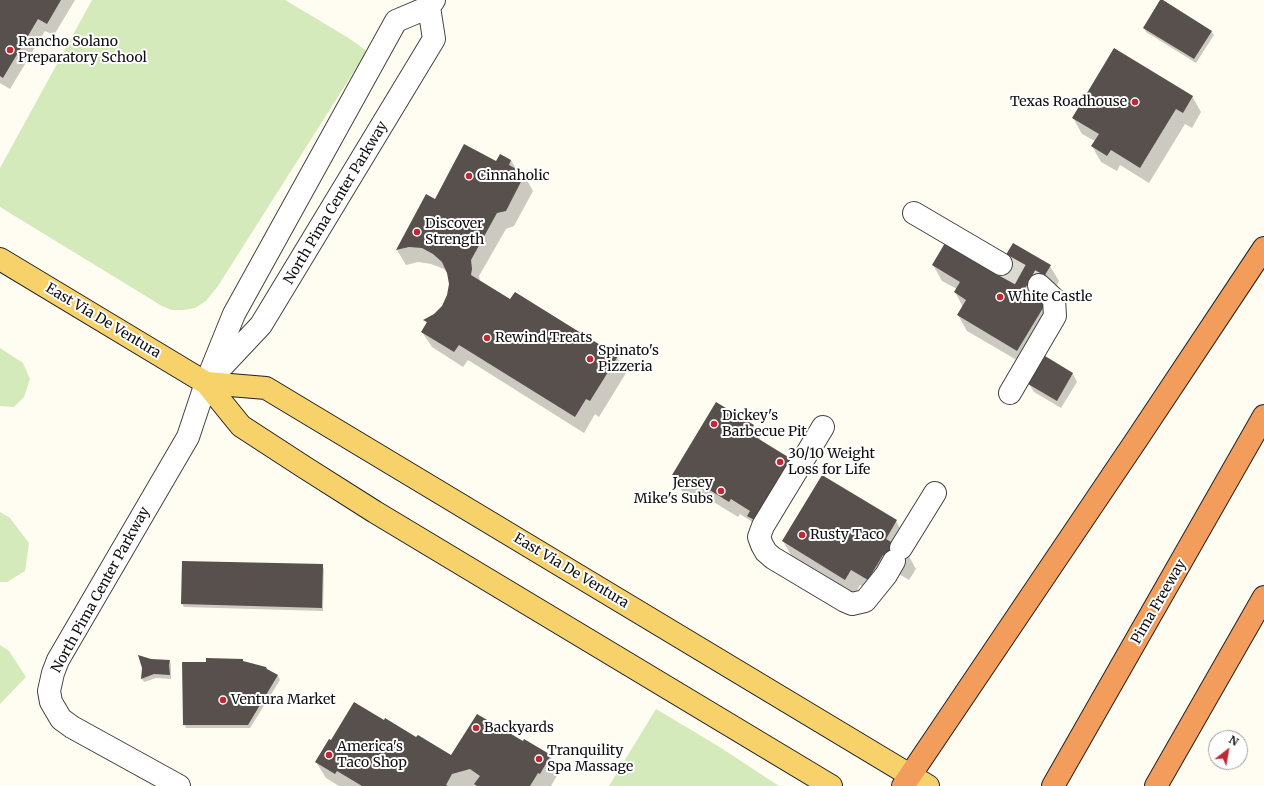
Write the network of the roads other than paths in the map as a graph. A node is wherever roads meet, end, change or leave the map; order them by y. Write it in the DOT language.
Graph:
graph roads {
  1 [pos="431,4"];
  2 [pos="914,213"];
  3 [pos="1264,248"];
  4 [pos="0,259"];
  5 [pos="1001,264"];
  6 [pos="1039,285"];
  7 [pos="206,383"];
  8 [pos="1010,393"];
  9 [pos="1264,416"];
  10 [pos="822,427"];
  11 [pos="935,493"];
  12 [pos="1264,597"];
  13 [pos="906,780"];
  14 [pos="179,786"];
  15 [pos="831,786"];
  16 [pos="928,786"];
  17 [pos="1053,786"];
  18 [pos="1156,786"];
  1 -- 7 [label="street, North Pima Center Parkway"];
  1 -- 7 [label="street, North Pima Center Parkway"];
  2 -- 5 [label="street"];
  3 -- 13 [label="highway"];
  4 -- 7 [label="main road, East Via De Ventura"];
  6 -- 8 [label="street"];
  7 -- 13 [label="main road, East Via De Ventura"];
  7 -- 14 [label="street, North Pima Center Parkway"];
  7 -- 15 [label="main road, East Via De Ventura"];
  9 -- 17 [label="highway, Pima Freeway"];
  10 -- 11 [label="street"];
  12 -- 18 [label="highway"];
  13 -- 16 [label="main road, East Via De Ventura"];
}
